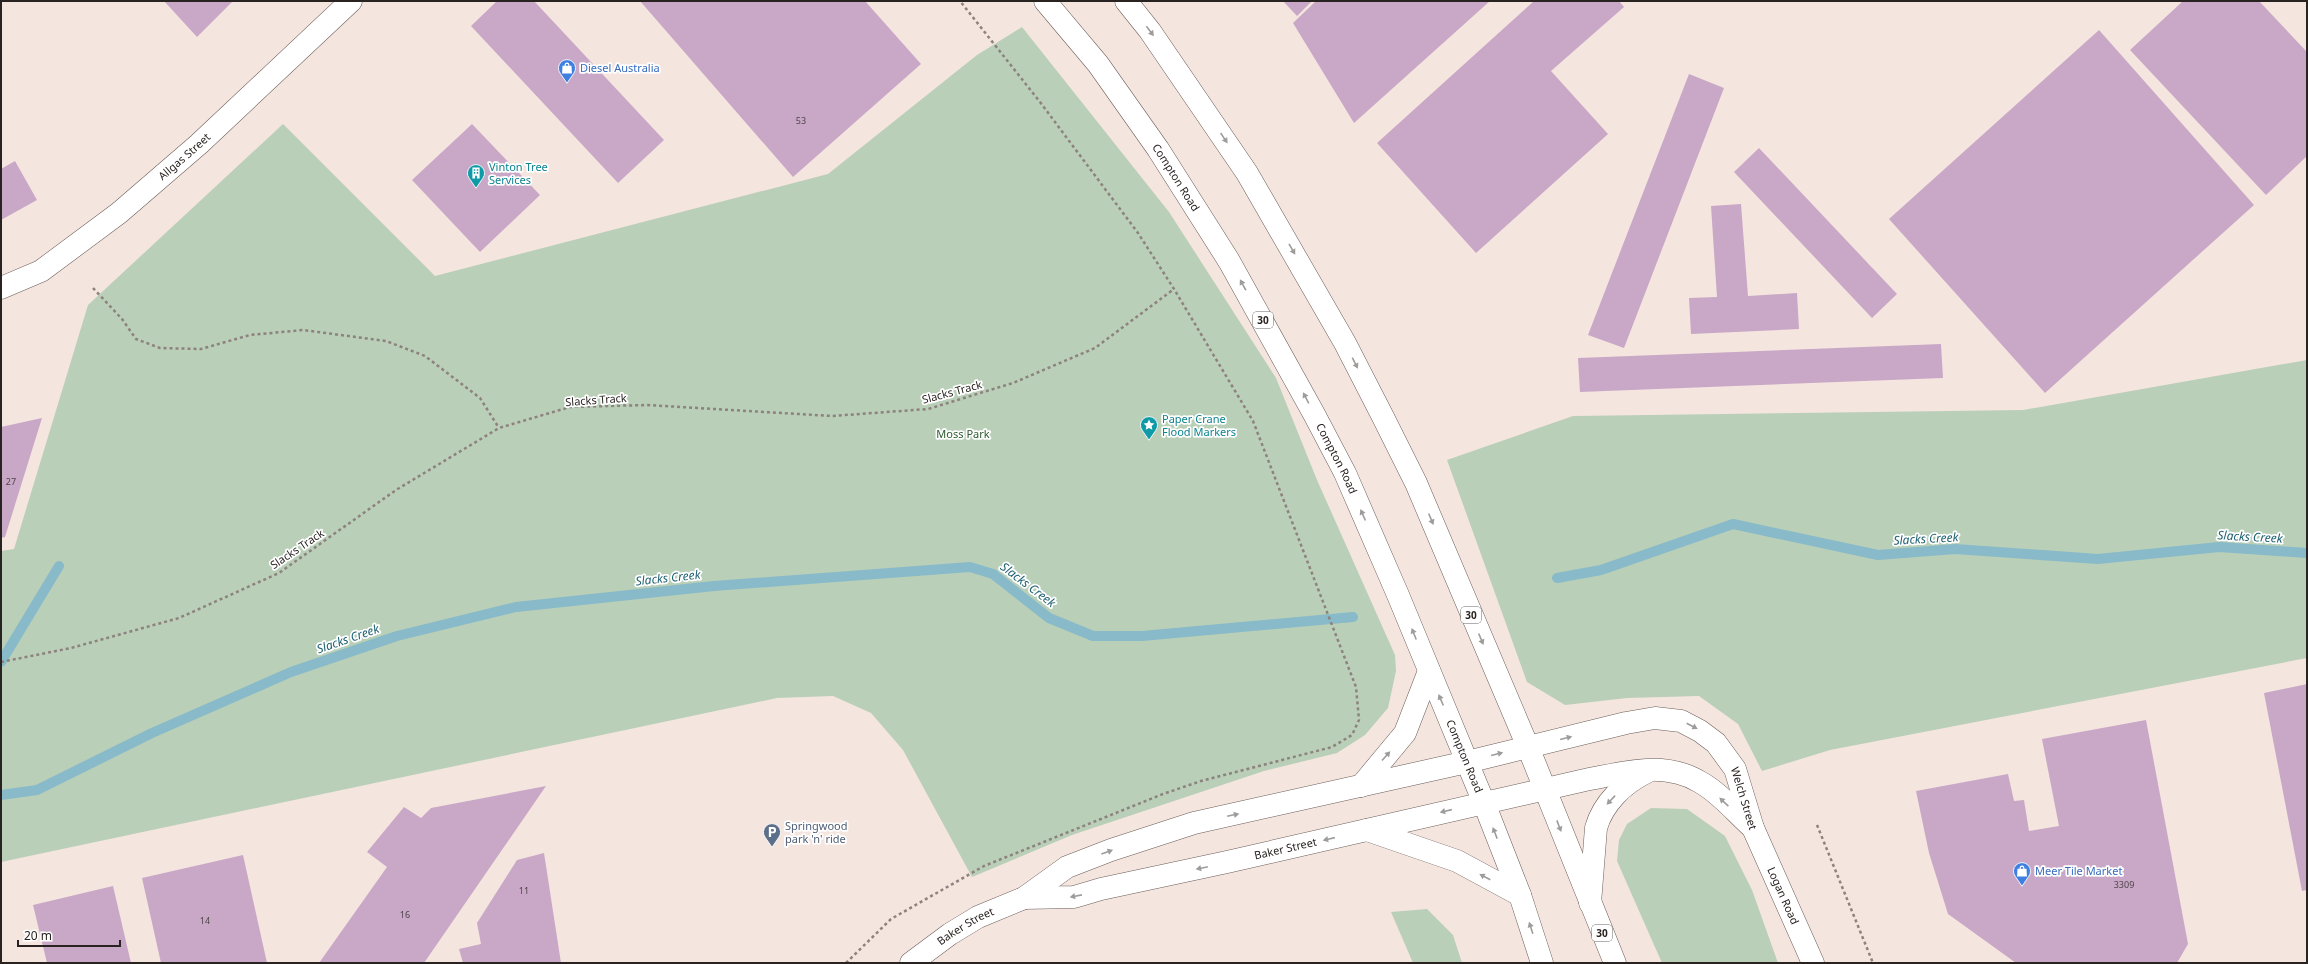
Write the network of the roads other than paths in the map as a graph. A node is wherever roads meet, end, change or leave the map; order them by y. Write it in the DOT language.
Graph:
graph roads {
  1 [pos="351,1"];
  2 [pos="1045,1"];
  3 [pos="1126,1"];
  4 [pos="1,288"];
  5 [pos="1429,671"];
  6 [pos="1528,747"];
  7 [pos="1467,762"];
  8 [pos="1654,769"];
  9 [pos="1361,786"];
  10 [pos="1545,789"];
  11 [pos="1484,803"];
  12 [pos="1753,828"];
  13 [pos="1367,830"];
  14 [pos="1520,895"];
  15 [pos="1024,898"];
  16 [pos="1590,903"];
  17 [pos="911,963"];
  18 [pos="1542,963"];
  19 [pos="1615,963"];
  20 [pos="1813,963"];
  1 -- 4 [label="street, Allgas Street"];
  5 -- 2 [label="street, Compton Road / 30, one-way"];
  3 -- 6 [label="street, 30, one-way"];
  7 -- 5 [label="street, Compton Road / 30, one-way"];
  9 -- 5 [label="street, one-way"];
  7 -- 6 [label="street, Baker Street, one-way"];
  6 -- 10 [label="street, 30"];
  6 -- 12 [label="street, Welch Street, one-way"];
  7 -- 9 [label="street, Baker Street"];
  7 -- 11 [label="street, Compton Road / 30"];
  8 -- 10 [label="street, Welch Street"];
  12 -- 8 [label="street, Welch Street, one-way"];
  8 -- 16 [label="street, one-way"];
  15 -- 9 [label="street, Baker Street, one-way"];
  10 -- 11 [label="street, Baker Street"];
  10 -- 16 [label="street, 30, one-way"];
  11 -- 13 [label="street, Baker Street, one-way"];
  14 -- 11 [label="street, Compton Road / 30, one-way"];
  12 -- 20 [label="street, Logan Road"];
  14 -- 13 [label="street, one-way"];
  13 -- 15 [label="street, Baker Street, one-way"];
  18 -- 14 [label="street, Compton Road / 30, one-way"];
  15 -- 17 [label="street, Baker Street"];
  16 -- 19 [label="street, 30"];
}
